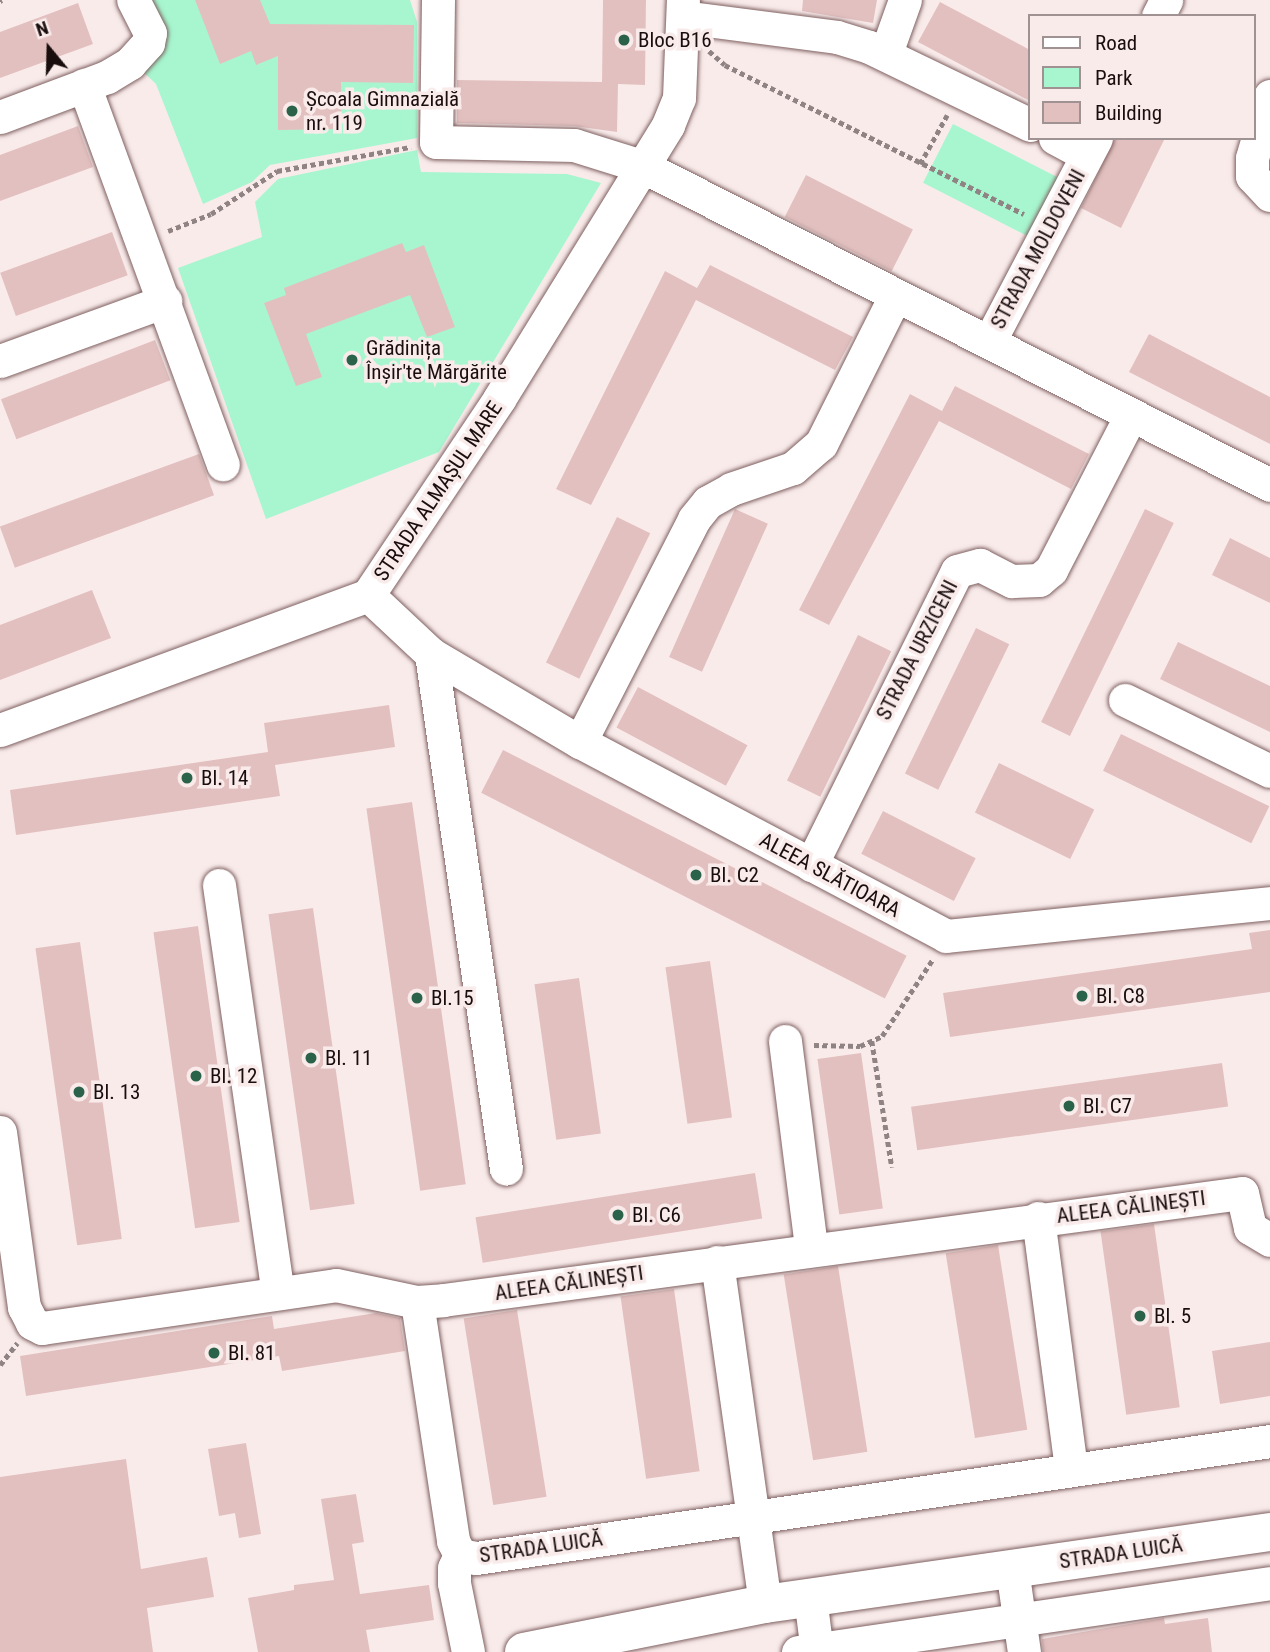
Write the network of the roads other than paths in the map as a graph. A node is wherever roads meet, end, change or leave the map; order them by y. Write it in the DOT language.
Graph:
graph roads {
  1 [pos="133,0"];
  2 [pos="438,0"];
  3 [pos="905,0"];
  4 [pos="683,15"];
  5 [pos="886,53"];
  6 [pos="85,85"];
  7 [pos="1270,96"];
  8 [pos="0,117"];
  9 [pos="1028,124"];
  10 [pos="1063,140"];
  11 [pos="1091,147"];
  12 [pos="644,167"];
  13 [pos="1270,195"];
  14 [pos="895,296"];
  15 [pos="165,301"];
  16 [pos="989,342"];
  17 [pos="0,361"];
  18 [pos="1131,415"];
  19 [pos="223,464"];
  20 [pos="1270,485"];
  21 [pos="369,595"];
  22 [pos="431,654"];
  23 [pos="1125,700"];
  24 [pos="0,730"];
  25 [pos="580,742"];
  26 [pos="1270,771"];
  27 [pos="811,865"];
  28 [pos="219,885"];
  29 [pos="1270,903"];
  30 [pos="785,1041"];
  31 [pos="0,1132"];
  32 [pos="506,1169"];
  33 [pos="1038,1218"];
  34 [pos="1270,1240"];
  35 [pos="811,1248"];
  36 [pos="717,1262"];
  37 [pos="278,1293"];
  38 [pos="417,1302"];
  39 [pos="1270,1441"];
  40 [pos="1071,1469"];
  41 [pos="752,1515"];
  42 [pos="1270,1532"];
  43 [pos="460,1555"];
  44 [pos="1012,1569"];
  45 [pos="1270,1583"];
  46 [pos="810,1597"];
  47 [pos="765,1604"];
  48 [pos="1019,1619"];
  49 [pos="553,1650"];
  50 [pos="811,1651"];
  51 [pos="468,1652"];
  52 [pos="1024,1652"];
  1 -- 6 [label="street"];
  2 -- 12 [label="street"];
  3 -- 5 [label="street"];
  4 -- 5 [label="street"];
  4 -- 12 [label="street, STRADA ALMAȘUL MARE"];
  5 -- 9 [label="street"];
  6 -- 8 [label="street"];
  6 -- 15 [label="street"];
  7 -- 13 [label="street"];
  10 -- 11 [label="street, STRADA MOLDOVENI"];
  11 -- 16 [label="street, STRADA MOLDOVENI"];
  12 -- 14 [label="street"];
  12 -- 21 [label="street, STRADA ALMAȘUL MARE"];
  14 -- 16 [label="street"];
  14 -- 25 [label="street"];
  15 -- 17 [label="street"];
  15 -- 19 [label="street"];
  16 -- 18 [label="street"];
  18 -- 20 [label="street"];
  18 -- 27 [label="street, STRADA URZICENI"];
  21 -- 22 [label="street, ALEEA SLĂTIOARA"];
  21 -- 24 [label="street, STRADA ALMAȘUL MARE"];
  22 -- 25 [label="street, ALEEA SLĂTIOARA"];
  22 -- 32 [label="street"];
  23 -- 26 [label="street"];
  25 -- 27 [label="street, ALEEA SLĂTIOARA"];
  27 -- 29 [label="street, ALEEA SLĂTIOARA"];
  28 -- 37 [label="street"];
  30 -- 35 [label="street"];
  31 -- 37 [label="street, ALEEA CĂLINEȘTI"];
  33 -- 34 [label="street, ALEEA CĂLINEȘTI"];
  33 -- 35 [label="street, ALEEA CĂLINEȘTI"];
  33 -- 40 [label="street"];
  35 -- 36 [label="street, ALEEA CĂLINEȘTI"];
  36 -- 38 [label="street, ALEEA CĂLINEȘTI"];
  36 -- 41 [label="street"];
  37 -- 38 [label="street, ALEEA CĂLINEȘTI"];
  38 -- 43 [label="street, STRADA LUICĂ"];
  39 -- 40 [label="street, STRADA LUICĂ"];
  40 -- 41 [label="street, STRADA LUICĂ"];
  41 -- 43 [label="street, STRADA LUICĂ"];
  41 -- 47 [label="street"];
  42 -- 44 [label="main road, STRADA LUICĂ"];
  43 -- 51 [label="street"];
  44 -- 46 [label="main road, STRADA LUICĂ"];
  44 -- 48 [label="street"];
  45 -- 48 [label="street"];
  46 -- 47 [label="main road, STRADA LUICĂ"];
  46 -- 50 [label="street"];
  47 -- 49 [label="main road, STRADA LUICĂ"];
  48 -- 50 [label="street"];
  48 -- 52 [label="street"];
}
